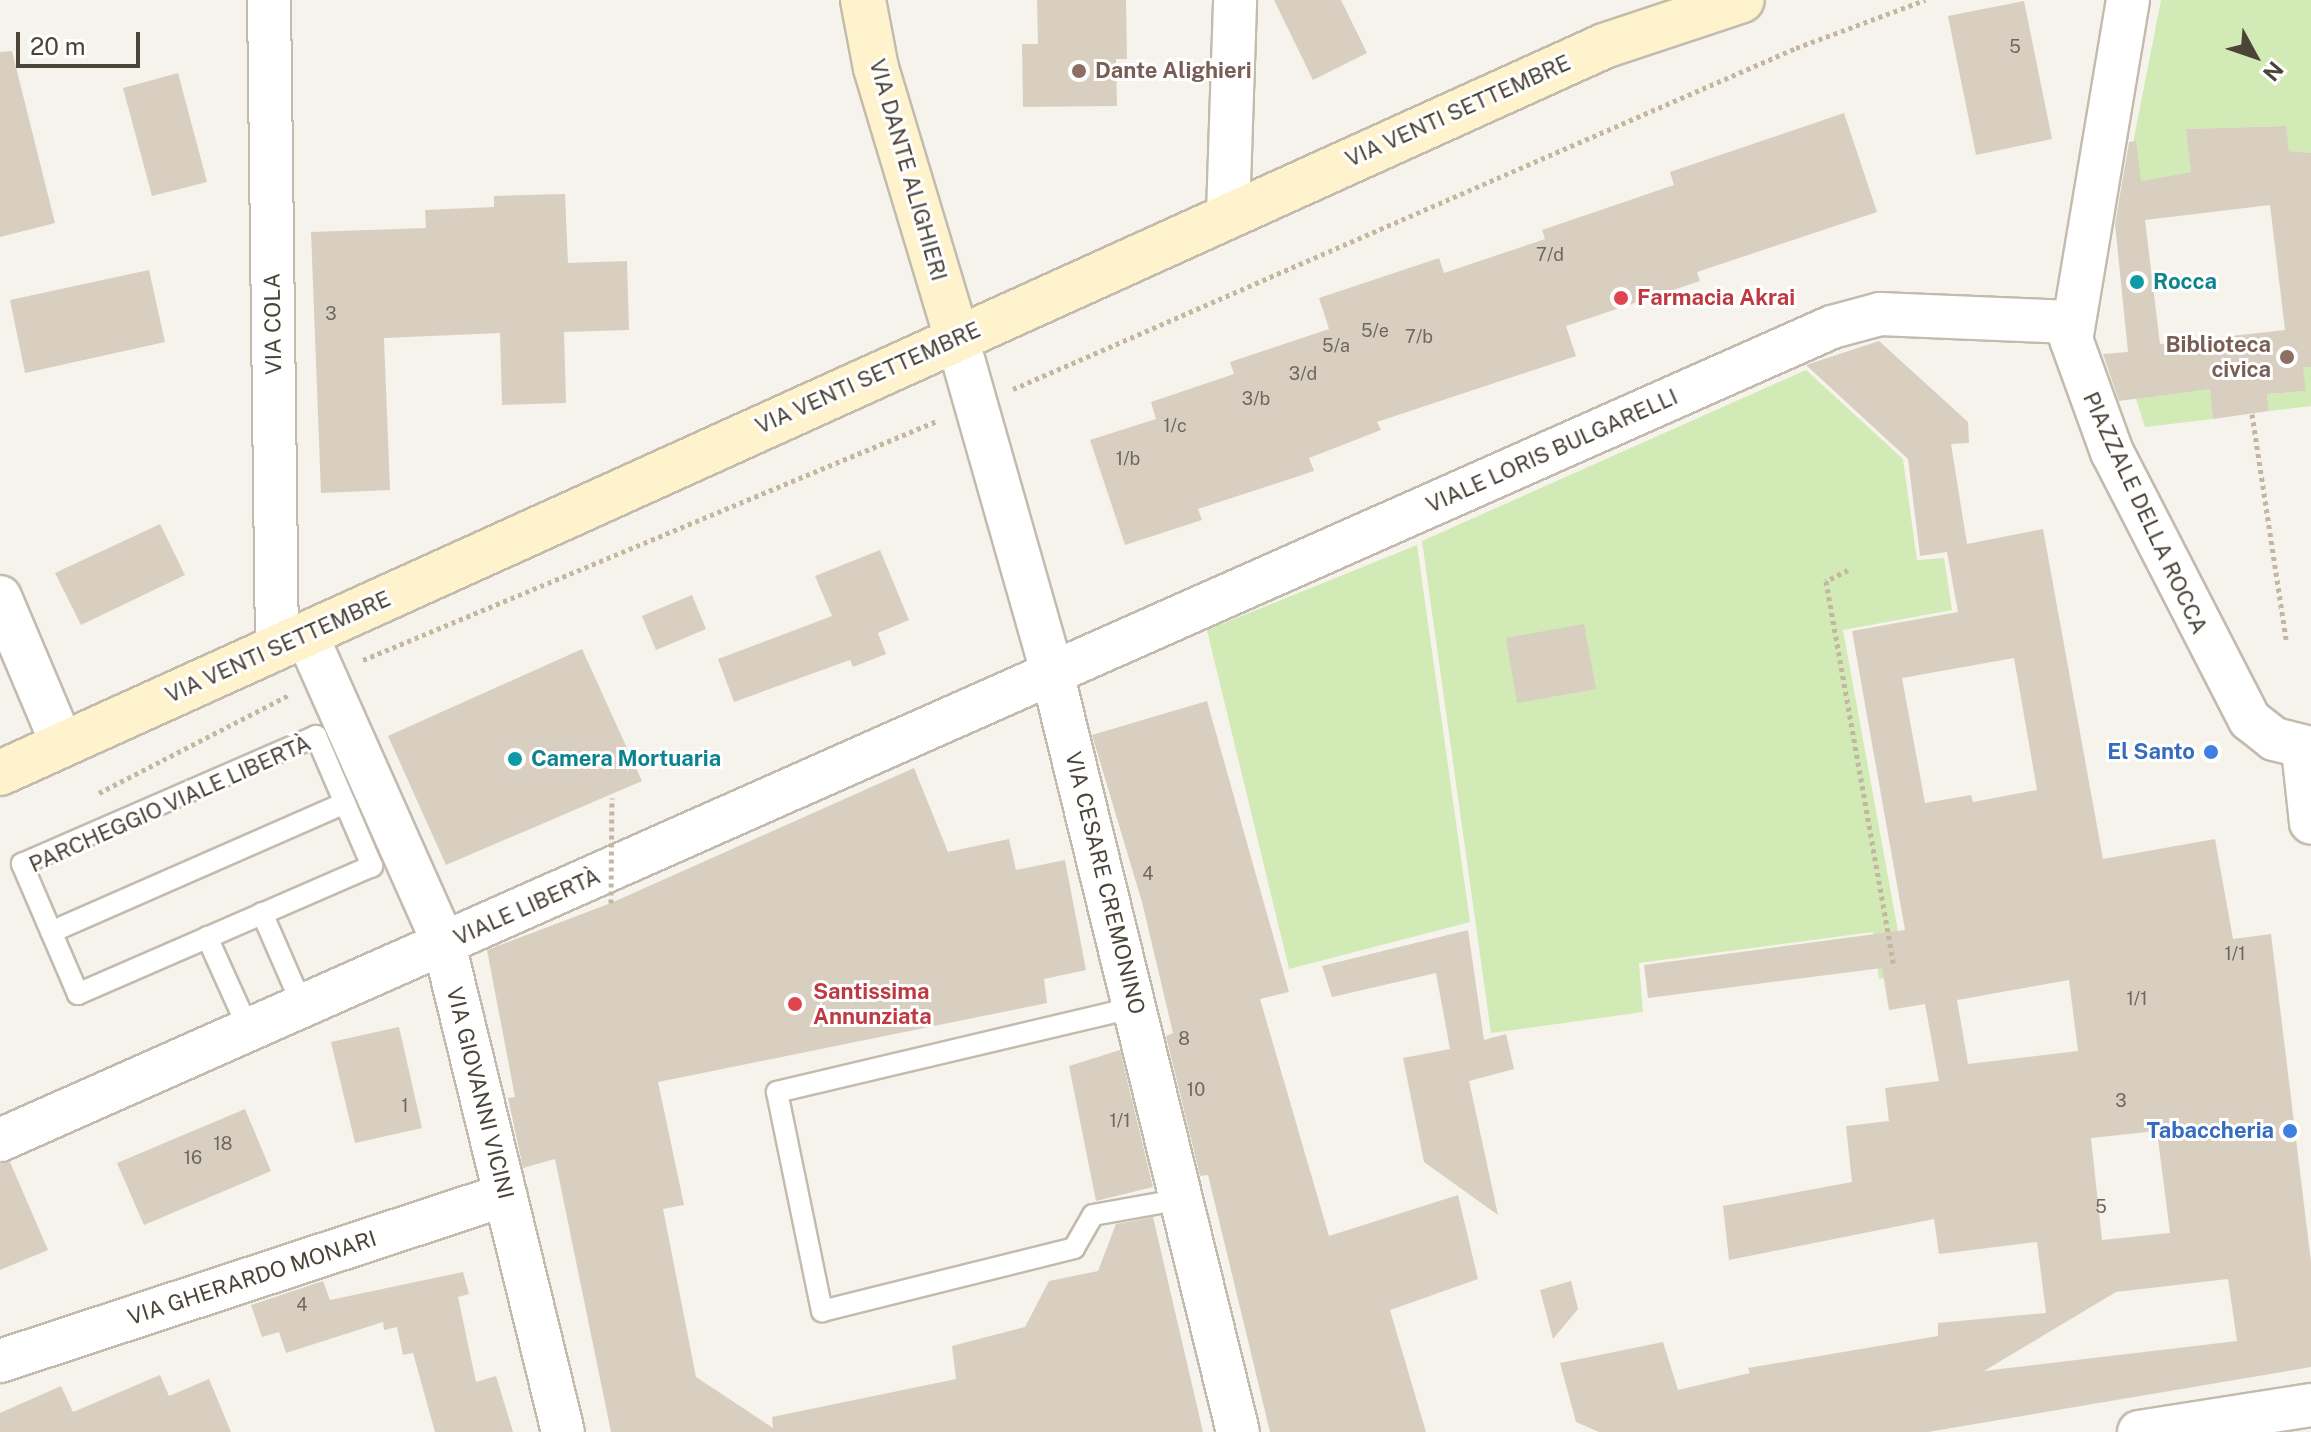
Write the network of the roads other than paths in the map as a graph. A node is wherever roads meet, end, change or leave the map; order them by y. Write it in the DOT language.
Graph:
graph roads {
  1 [pos="269,0"];
  2 [pos="863,0"];
  3 [pos="1235,0"];
  4 [pos="1742,0"];
  5 [pos="2128,0"];
  6 [pos="1228,214"];
  7 [pos="2070,322"];
  8 [pos="957,338"];
  9 [pos="0,597"];
  10 [pos="291,640"];
  11 [pos="1046,675"];
  12 [pos="62,744"];
  13 [pos="2307,748"];
  14 [pos="0,773"];
  15 [pos="345,803"];
  16 [pos="2311,823"];
  17 [pos="262,913"];
  18 [pos="51,932"];
  19 [pos="207,937"];
  20 [pos="444,944"];
  21 [pos="303,1007"];
  22 [pos="1128,1009"];
  23 [pos="249,1030"];
  24 [pos="1122,1069"];
  25 [pos="0,1140"];
  26 [pos="505,1195"];
  27 [pos="1182,1199"];
  28 [pos="0,1361"];
  29 [pos="2311,1405"];
  30 [pos="563,1432"];
  31 [pos="1238,1432"];
  32 [pos="2139,1432"];
  1 -- 10 [label="street, VIA COLA"];
  2 -- 8 [label="street, VIA DANTE ALIGHIERI"];
  3 -- 6 [label="street"];
  4 -- 6 [label="street, VIA VENTI SETTEMBRE"];
  5 -- 7 [label="street, PIAZZALE DELLA ROCCA"];
  6 -- 8 [label="street, VIA VENTI SETTEMBRE"];
  7 -- 11 [label="street, VIALE LORIS BULGARELLI"];
  7 -- 13 [label="street, PIAZZALE DELLA ROCCA"];
  8 -- 10 [label="street, VIA VENTI SETTEMBRE"];
  8 -- 11 [label="street, VIA CESARE CREMONINO"];
  9 -- 12 [label="street"];
  10 -- 12 [label="street, VIA VENTI SETTEMBRE"];
  10 -- 20 [label="street, VIA GIOVANNI VICINI"];
  11 -- 20 [label="street, VIALE LIBERTÀ"];
  11 -- 22 [label="street, VIA CESARE CREMONINO"];
  12 -- 14 [label="street, VIA VENTI SETTEMBRE"];
  13 -- 16 [label="street"];
  15 -- 17 [label="lane, PARCHEGGIO VIALE LIBERTÀ"];
  15 -- 18 [label="lane"];
  15 -- 18 [label="lane, PARCHEGGIO VIALE LIBERTÀ"];
  17 -- 19 [label="lane, PARCHEGGIO VIALE LIBERTÀ"];
  17 -- 21 [label="lane"];
  18 -- 19 [label="lane, PARCHEGGIO VIALE LIBERTÀ"];
  19 -- 23 [label="lane"];
  20 -- 21 [label="street, VIALE LIBERTÀ"];
  20 -- 26 [label="street, VIA GIOVANNI VICINI"];
  21 -- 23 [label="street, VIALE LIBERTÀ"];
  22 -- 24 [label="street"];
  22 -- 27 [label="street, VIA CESARE CREMONINO"];
  22 -- 27 [label="lane"];
  23 -- 25 [label="street, VIALE LIBERTÀ"];
  26 -- 28 [label="street, VIA GHERARDO MONARI"];
  26 -- 30 [label="street, VIA GIOVANNI VICINI"];
  27 -- 31 [label="street, VIA CESARE CREMONINO"];
  29 -- 32 [label="street"];
}
